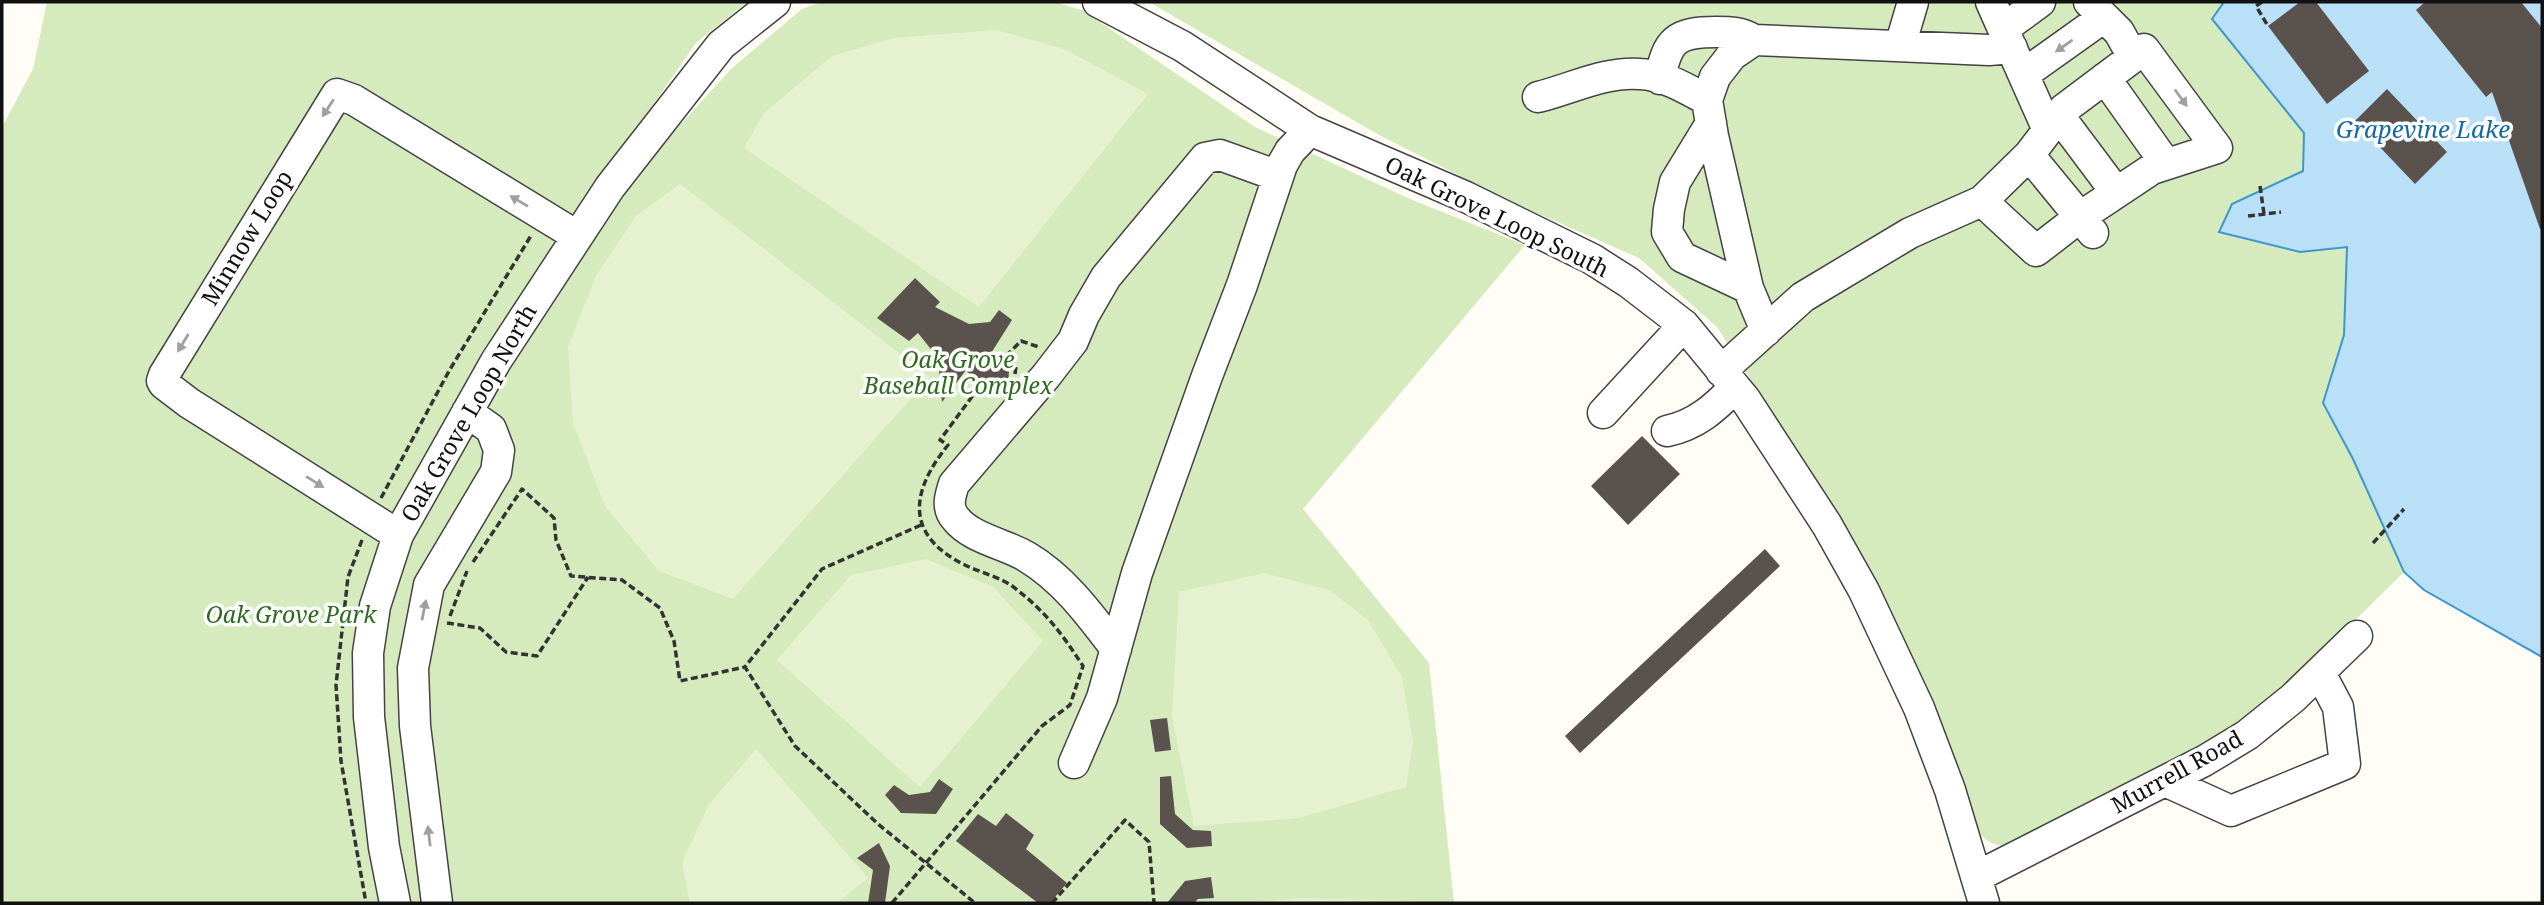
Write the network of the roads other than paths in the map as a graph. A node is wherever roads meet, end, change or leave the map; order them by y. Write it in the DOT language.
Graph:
graph roads {
  1 [pos="775,2"];
  2 [pos="1098,2"];
  3 [pos="1913,2"];
  4 [pos="1991,2"];
  5 [pos="2040,2"];
  6 [pos="2096,9"];
  7 [pos="1754,40"];
  8 [pos="1900,46"];
  9 [pos="2013,50"];
  10 [pos="2139,53"];
  11 [pos="2105,78"];
  12 [pos="1660,79"];
  13 [pos="1538,97"];
  14 [pos="1709,111"];
  15 [pos="2054,123"];
  16 [pos="1310,130"];
  17 [pos="2029,155"];
  18 [pos="2166,164"];
  19 [pos="1278,176"];
  20 [pos="2116,192"];
  21 [pos="1982,201"];
  22 [pos="2087,225"];
  23 [pos="577,236"];
  24 [pos="1748,288"];
  25 [pos="1684,325"];
  26 [pos="1766,331"];
  27 [pos="1728,379"];
  28 [pos="467,412"];
  29 [pos="1603,413"];
  30 [pos="1667,431"];
  31 [pos="398,535"];
  32 [pos="2357,636"];
  33 [pos="1116,649"];
  34 [pos="2320,673"];
  35 [pos="1074,763"];
  36 [pos="2165,781"];
  37 [pos="1980,890"];
  38 [pos="395,903"];
  39 [pos="438,903"];
  1 -- 23 [label="street, Oak Grove Loop North"];
  2 -- 16 [label="street, Oak Grove Loop South"];
  3 -- 8 [label="street"];
  4 -- 9 [label="street"];
  5 -- 9 [label="street"];
  6 -- 9 [label="street, one-way"];
  6 -- 10 [label="street"];
  7 -- 8 [label="street"];
  7 -- 12 [label="street"];
  7 -- 14 [label="street"];
  8 -- 9 [label="street"];
  9 -- 15 [label="street"];
  10 -- 11 [label="street"];
  10 -- 18 [label="street, one-way"];
  11 -- 15 [label="street"];
  11 -- 18 [label="street"];
  12 -- 13 [label="street"];
  12 -- 14 [label="street"];
  14 -- 24 [label="street"];
  14 -- 24 [label="street"];
  15 -- 17 [label="street"];
  15 -- 20 [label="street"];
  16 -- 19 [label="street"];
  16 -- 25 [label="street, Oak Grove Loop South"];
  17 -- 21 [label="street"];
  17 -- 22 [label="street"];
  18 -- 20 [label="street"];
  19 -- 33 [label="street"];
  19 -- 33 [label="street"];
  20 -- 22 [label="street"];
  21 -- 22 [label="street"];
  21 -- 26 [label="street"];
  23 -- 28 [label="street, Oak Grove Loop North"];
  23 -- 31 [label="street, Minnow Loop, one-way"];
  24 -- 26 [label="street"];
  25 -- 27 [label="street, Oak Grove Loop South"];
  25 -- 29 [label="street"];
  26 -- 27 [label="street"];
  27 -- 30 [label="street"];
  27 -- 37 [label="street, Oak Grove Loop South"];
  28 -- 31 [label="street, Oak Grove Loop North"];
  39 -- 28 [label="street, one-way"];
  31 -- 38 [label="street, Oak Grove Loop North"];
  32 -- 34 [label="street, Murrell Road"];
  33 -- 35 [label="street"];
  34 -- 36 [label="street, Murrell Road"];
  34 -- 36 [label="street"];
  36 -- 37 [label="street, Murrell Road"];
}
